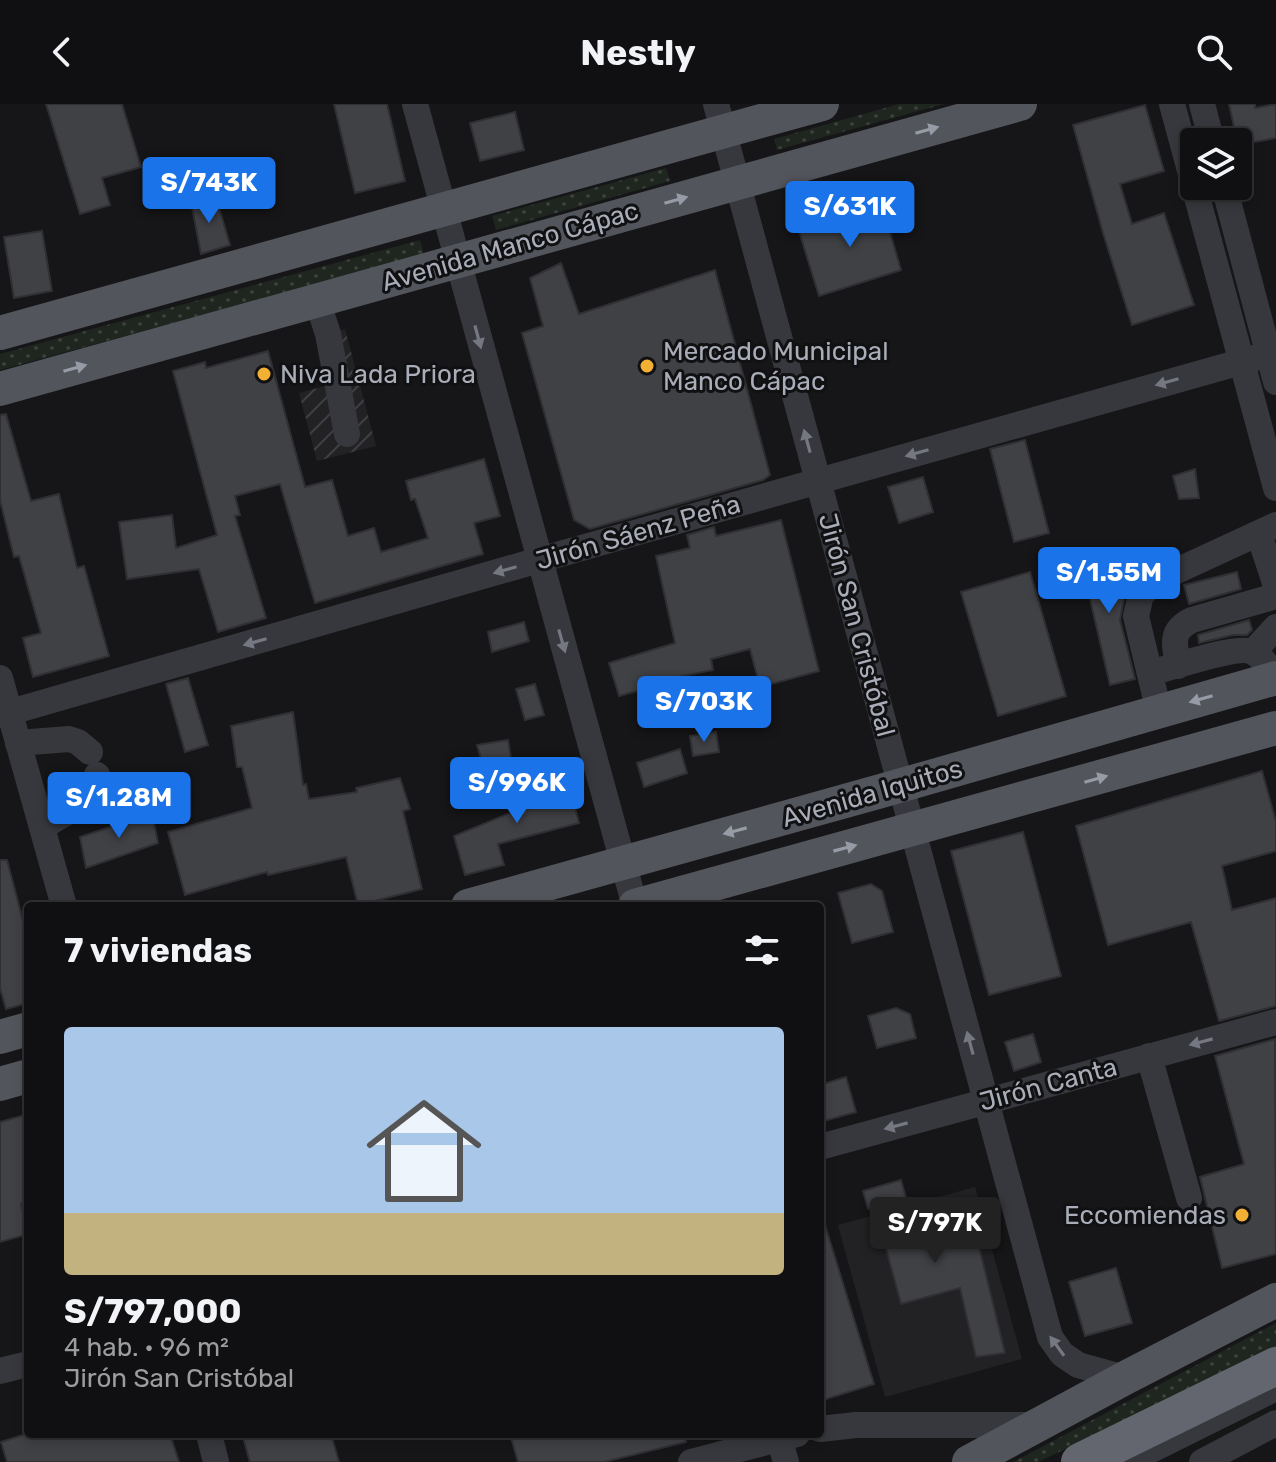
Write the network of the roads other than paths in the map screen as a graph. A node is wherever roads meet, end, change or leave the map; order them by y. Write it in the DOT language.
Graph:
graph roads {
  1 [pos="415,104"];
  2 [pos="822,104"];
  3 [pos="1020,104"];
  4 [pos="1172,104"];
  5 [pos="1202,104"];
  6 [pos="720,118"];
  7 [pos="1208,128"];
  8 [pos="1180,134"];
  9 [pos="737,183"];
  10 [pos="1200,200"];
  11 [pos="1227,200"];
  12 [pos="444,209"];
  13 [pos="457,261"];
  14 [pos="317,300"];
  15 [pos="0,333"];
  16 [pos="1262,356"];
  17 [pos="1276,382"];
  18 [pos="0,389"];
  19 [pos="347,434"];
  20 [pos="818,481"];
  21 [pos="1276,488"];
  22 [pos="1267,529"];
  23 [pos="539,560"];
  24 [pos="1276,586"];
  25 [pos="1276,596"];
  26 [pos="1276,627"];
  27 [pos="1253,652"];
  28 [pos="1178,666"];
  29 [pos="1151,673"];
  30 [pos="1276,677"];
  31 [pos="0,678"];
  32 [pos="1159,712"];
  33 [pos="5,714"];
  34 [pos="1276,728"];
  35 [pos="18,743"];
  36 [pos="901,785"];
  37 [pos="42,827"];
  38 [pos="912,830"];
  39 [pos="622,863"];
  40 [pos="63,902"];
  41 [pos="482,902"];
  42 [pos="634,902"];
  43 [pos="650,902"];
  44 [pos="1276,1022"];
  45 [pos="24,1030"];
  46 [pos="0,1037"];
  47 [pos="1149,1056"];
  48 [pos="24,1077"];
  49 [pos="0,1084"];
  50 [pos="986,1101"];
  51 [pos="824,1146"];
  52 [pos="1189,1198"];
  53 [pos="1276,1300"];
  54 [pos="24,1365"];
  55 [pos="1276,1366"];
  56 [pos="0,1371"];
  57 [pos="1125,1378"];
  58 [pos="1276,1388"];
  59 [pos="1276,1423"];
  60 [pos="1039,1425"];
  61 [pos="824,1429"];
  62 [pos="210,1438"];
  63 [pos="785,1442"];
  64 [pos="216,1462"];
  65 [pos="691,1462"];
  66 [pos="969,1462"];
  67 [pos="1080,1462"];
  68 [pos="1127,1462"];
  69 [pos="1202,1462"];
  1 -- 12 [label="street"];
  2 -- 6 [label="main road, Avenida Manco Cápac"];
  9 -- 3 [label="main road, Avenida Manco Cápac, one-way"];
  4 -- 8 [label="street"];
  5 -- 7 [label="street"];
  6 -- 9 [label="street, Jirón San Cristóbal"];
  6 -- 12 [label="main road, Avenida Manco Cápac"];
  13 -- 9 [label="main road, Avenida Manco Cápac, one-way"];
  20 -- 9 [label="street, Jirón San Cristóbal, one-way"];
  10 -- 16 [label="street"];
  11 -- 16 [label="street"];
  12 -- 13 [label="street"];
  12 -- 15 [label="main road, Avenida Manco Cápac"];
  13 -- 14 [label="main road, Avenida Manco Cápac"];
  13 -- 23 [label="street, one-way"];
  18 -- 14 [label="main road, Avenida Manco Cápac, one-way"];
  14 -- 19 [label="street"];
  16 -- 17 [label="street"];
  16 -- 20 [label="street, Jirón Sáenz Peña, one-way"];
  16 -- 21 [label="street"];
  20 -- 23 [label="street, Jirón Sáenz Peña"];
  20 -- 36 [label="street, Jirón San Cristóbal"];
  22 -- 24 [label="street"];
  22 -- 29 [label="street"];
  23 -- 33 [label="street, Jirón Sáenz Peña, one-way"];
  23 -- 39 [label="street, one-way"];
  25 -- 28 [label="street"];
  26 -- 27 [label="street"];
  27 -- 28 [label="street"];
  27 -- 30 [label="street"];
  28 -- 29 [label="street"];
  29 -- 32 [label="street"];
  30 -- 32 [label="main road, Avenida Iquitos, one-way"];
  31 -- 33 [label="street"];
  32 -- 36 [label="main road, Avenida Iquitos"];
  33 -- 35 [label="street"];
  38 -- 34 [label="main road, Avenida Iquitos, one-way"];
  35 -- 37 [label="street"];
  35 -- 37 [label="street"];
  36 -- 38 [label="street, Jirón San Cristóbal"];
  36 -- 39 [label="main road, Avenida Iquitos, one-way"];
  37 -- 40 [label="street"];
  43 -- 38 [label="main road, Avenida Iquitos, one-way"];
  50 -- 38 [label="street, Jirón San Cristóbal, one-way"];
  39 -- 41 [label="main road, Avenida Iquitos"];
  39 -- 42 [label="street"];
  44 -- 47 [label="street, Jirón Canta, one-way"];
  45 -- 46 [label="main road"];
  47 -- 50 [label="street, Jirón Canta"];
  47 -- 52 [label="street"];
  48 -- 49 [label="main road"];
  50 -- 51 [label="street, Jirón Canta, one-way"];
  57 -- 50 [label="street, Jirón San Cristóbal, one-way"];
  53 -- 57 [label="main road"];
  54 -- 56 [label="street"];
  55 -- 67 [label="highway"];
  57 -- 60 [label="main road"];
  58 -- 68 [label="street"];
  59 -- 69 [label="street"];
  60 -- 61 [label="street"];
  60 -- 66 [label="main road"];
  62 -- 64 [label="street"];
  63 -- 65 [label="street"];
}
